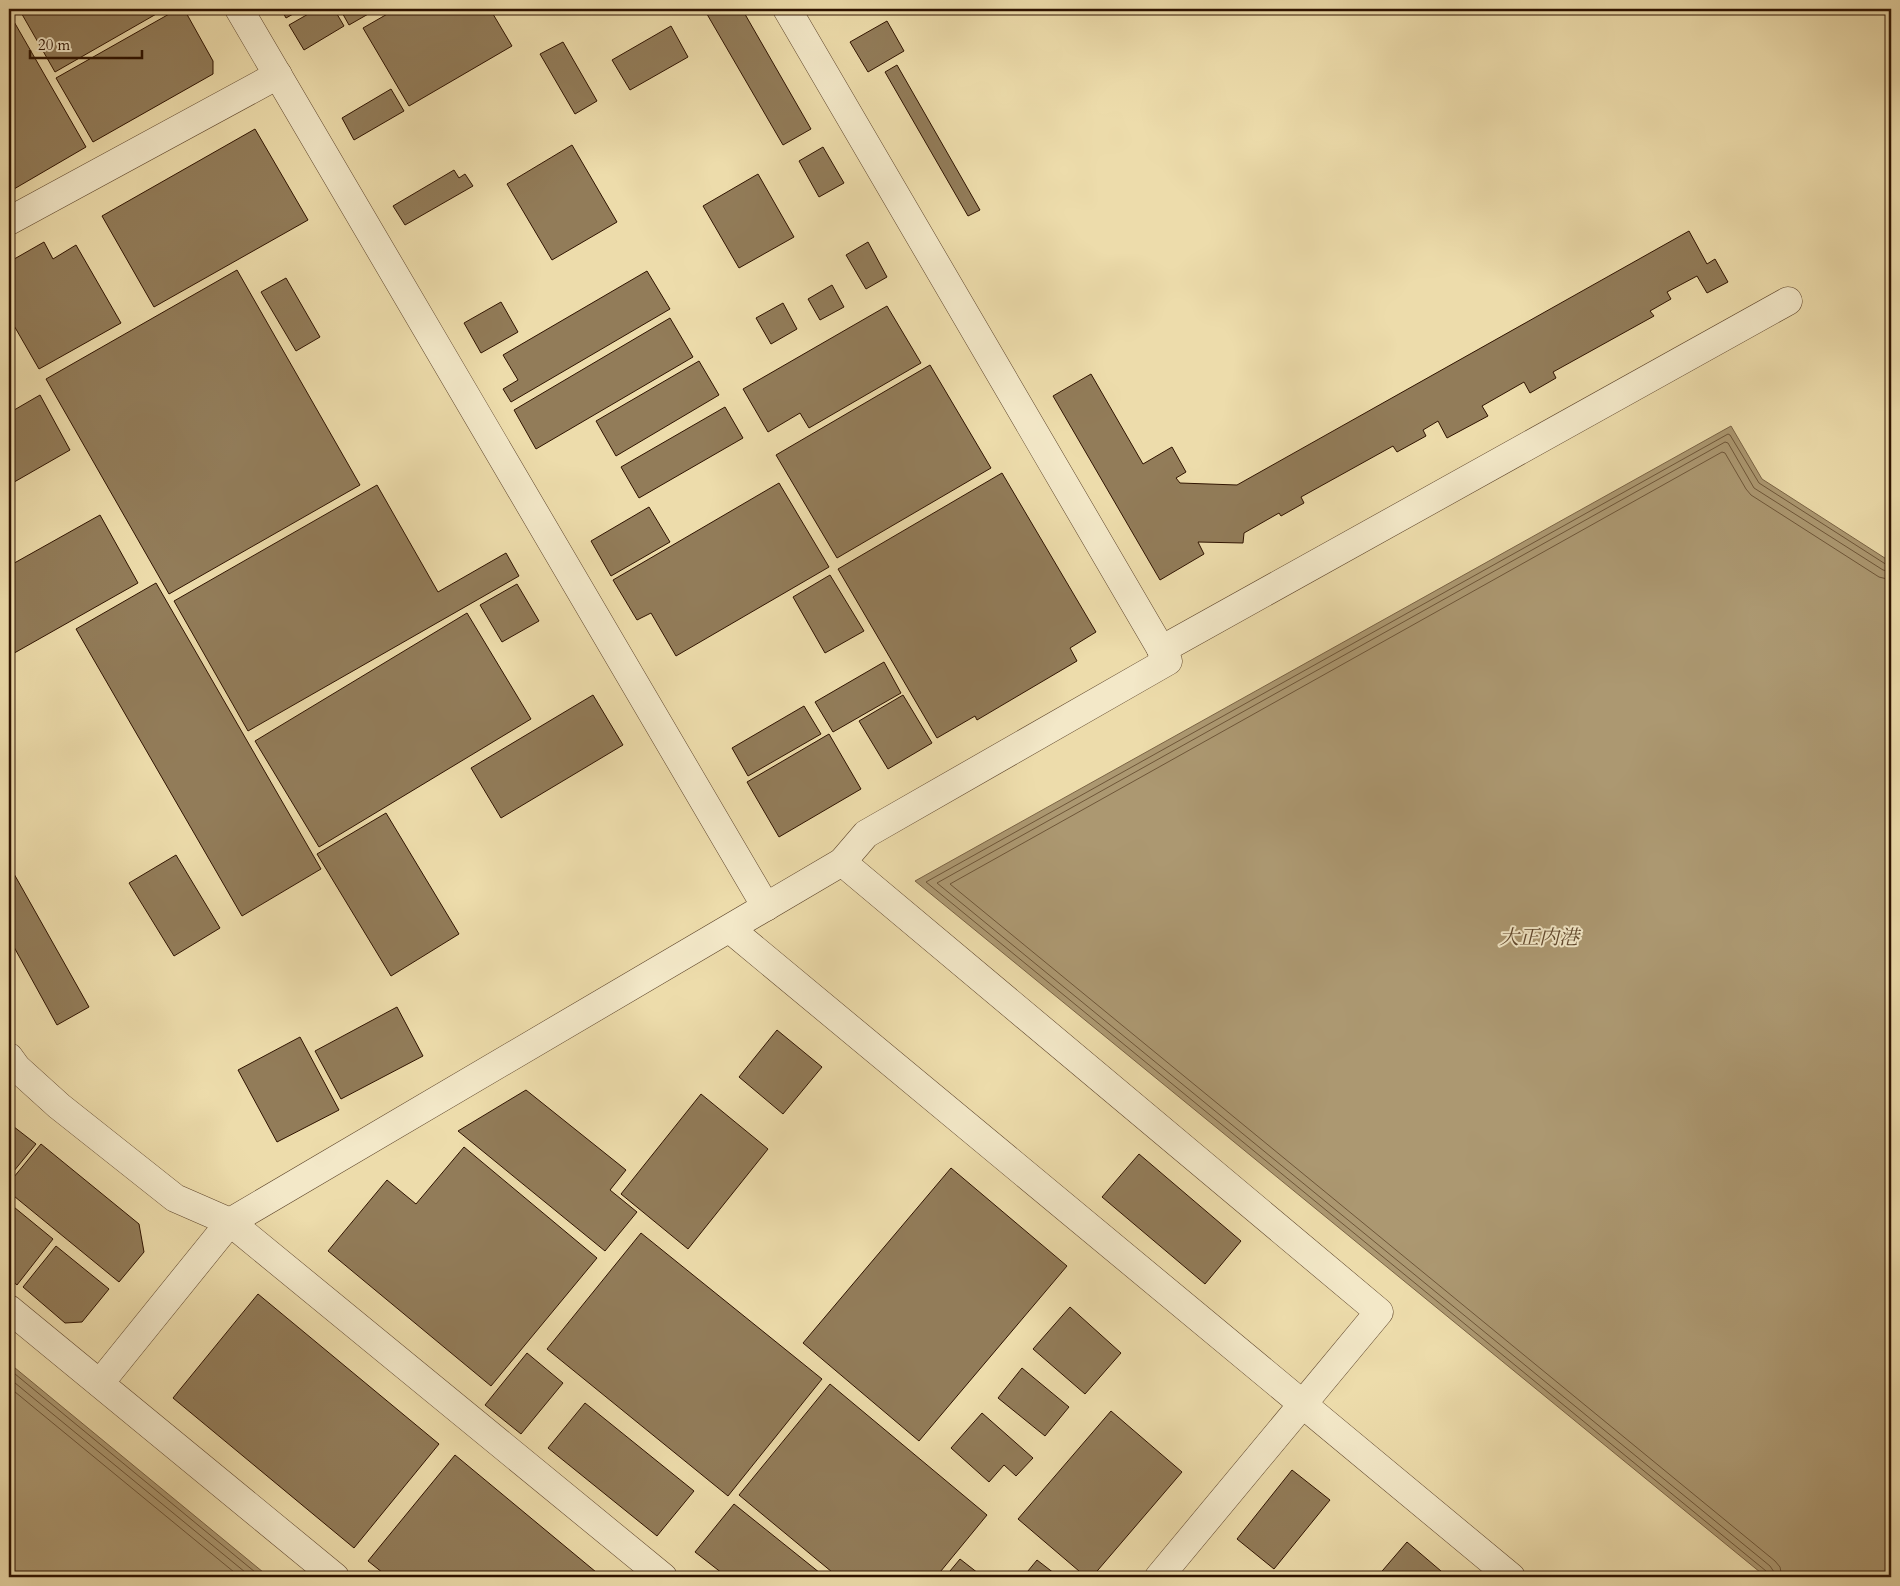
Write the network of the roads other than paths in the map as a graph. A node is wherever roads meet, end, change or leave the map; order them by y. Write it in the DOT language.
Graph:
graph roads {
  1 [pos="239,9"];
  2 [pos="787,9"];
  3 [pos="278,75"];
  4 [pos="9,221"];
  5 [pos="1788,301"];
  6 [pos="1161,650"];
  7 [pos="842,862"];
  8 [pos="766,907"];
  9 [pos="730,929"];
  10 [pos="9,1057"];
  11 [pos="230,1222"];
  12 [pos="9,1309"];
  13 [pos="100,1383"];
  14 [pos="1302,1402"];
  15 [pos="335,1577"];
  16 [pos="663,1577"];
  17 [pos="1159,1577"];
  18 [pos="1510,1577"];
  1 -- 3 [label="street"];
  2 -- 6 [label="street"];
  3 -- 4 [label="street"];
  3 -- 8 [label="street"];
  5 -- 6 [label="street"];
  6 -- 7 [label="street"];
  7 -- 8 [label="street"];
  7 -- 14 [label="street"];
  8 -- 9 [label="street"];
  9 -- 11 [label="street"];
  9 -- 14 [label="street"];
  10 -- 11 [label="street"];
  11 -- 13 [label="street"];
  11 -- 16 [label="street"];
  12 -- 13 [label="street"];
  13 -- 15 [label="street"];
  14 -- 17 [label="street"];
  14 -- 18 [label="street"];
}
